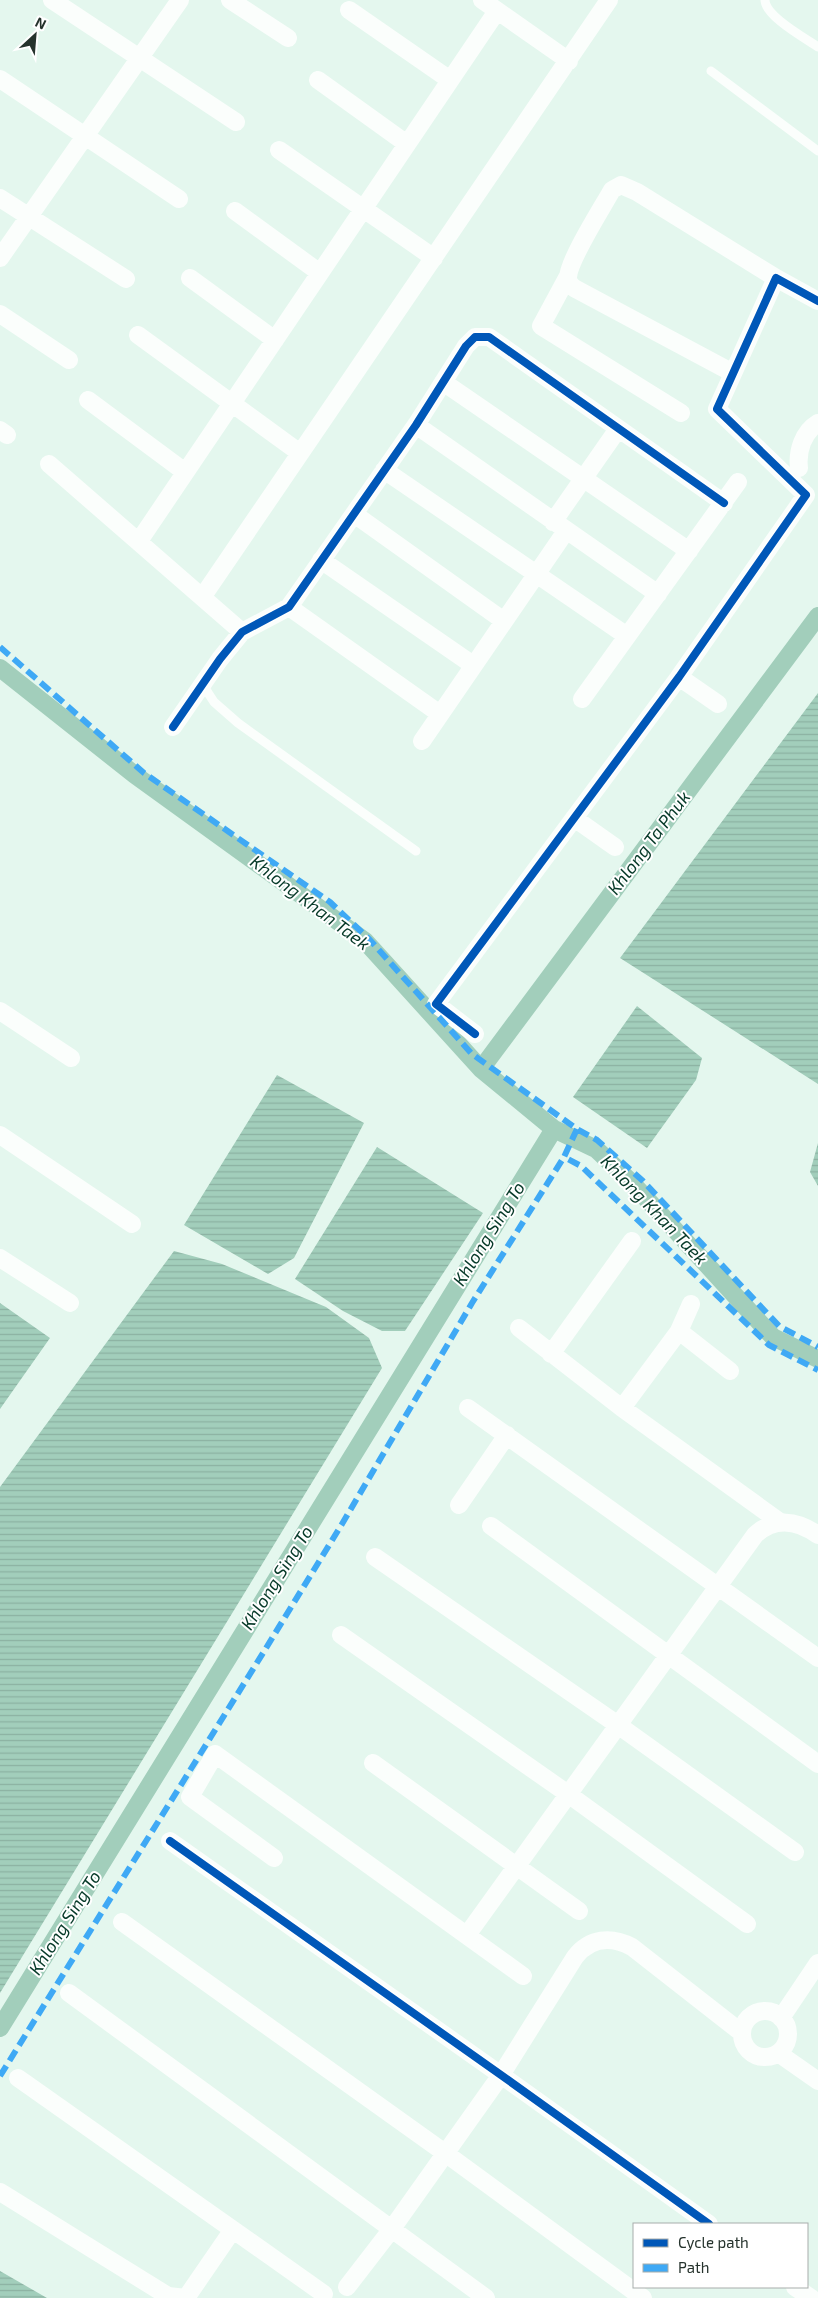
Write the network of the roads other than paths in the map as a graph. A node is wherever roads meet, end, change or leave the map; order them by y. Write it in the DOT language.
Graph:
graph roads {
  1 [pos="52,0"];
  2 [pos="180,0"];
  3 [pos="230,0"];
  4 [pos="482,0"];
  5 [pos="609,0"];
  6 [pos="766,0"];
  7 [pos="350,10"];
  8 [pos="497,11"];
  9 [pos="288,38"];
  10 [pos="818,47"];
  11 [pos="141,58"];
  12 [pos="569,62"];
  13 [pos="711,71"];
  14 [pos="0,79"];
  15 [pos="318,80"];
  16 [pos="450,80"];
  17 [pos="236,122"];
  18 [pos="84,136"];
  19 [pos="407,144"];
  20 [pos="279,150"];
  21 [pos="818,151"];
  22 [pos="0,198"];
  23 [pos="179,199"];
  24 [pos="363,209"];
  25 [pos="234,211"];
  26 [pos="28,217"];
  27 [pos="0,258"];
  28 [pos="434,258"];
  29 [pos="320,273"];
  30 [pos="568,276"];
  31 [pos="190,278"];
  32 [pos="776,278"];
  33 [pos="126,279"];
  34 [pos="818,301"];
  35 [pos="0,314"];
  36 [pos="138,336"];
  37 [pos="275,340"];
  38 [pos="68,360"];
  39 [pos="733,373"];
  40 [pos="443,382"];
  41 [pos="88,400"];
  42 [pos="232,403"];
  43 [pos="681,412"];
  44 [pos="818,423"];
  45 [pos="416,425"];
  46 [pos="618,429"];
  47 [pos="300,453"];
  48 [pos="49,464"];
  49 [pos="799,468"];
  50 [pos="384,470"];
  51 [pos="185,472"];
  52 [pos="583,479"];
  53 [pos="738,482"];
  54 [pos="724,503"];
  55 [pos="354,514"];
  56 [pos="560,526"];
  57 [pos="139,541"];
  58 [pos="688,551"];
  59 [pos="321,560"];
  60 [pos="536,574"];
  61 [pos="658,594"];
  62 [pos="202,596"];
  63 [pos="289,607"];
  64 [pos="504,621"];
  65 [pos="242,632"];
  66 [pos="627,636"];
  67 [pos="474,666"];
  68 [pos="679,676"];
  69 [pos="203,686"];
  70 [pos="582,699"];
  71 [pos="718,704"];
  72 [pos="440,714"];
  73 [pos="173,727"];
  74 [pos="422,740"];
  75 [pos="574,818"];
  76 [pos="615,847"];
  77 [pos="416,851"];
  78 [pos="0,1011"];
  79 [pos="474,1034"];
  80 [pos="71,1058"];
  81 [pos="0,1135"];
  82 [pos="132,1224"];
  83 [pos="632,1241"];
  84 [pos="0,1258"];
  85 [pos="70,1303"];
  86 [pos="691,1304"];
  87 [pos="519,1328"];
  88 [pos="679,1331"];
  89 [pos="551,1354"];
  90 [pos="730,1371"];
  91 [pos="468,1408"];
  92 [pos="622,1408"];
  93 [pos="507,1435"];
  94 [pos="459,1505"];
  95 [pos="780,1522"];
  96 [pos="491,1526"];
  97 [pos="818,1535"];
  98 [pos="375,1557"];
  99 [pos="719,1585"];
  100 [pos="341,1635"];
  101 [pos="668,1655"];
  102 [pos="818,1658"];
  103 [pos="618,1724"];
  104 [pos="373,1763"];
  105 [pos="818,1764"];
  106 [pos="568,1794"];
  107 [pos="170,1841"];
  108 [pos="795,1852"];
  109 [pos="274,1858"];
  110 [pos="517,1865"];
  111 [pos="579,1911"];
  112 [pos="122,1922"];
  113 [pos="747,1924"];
  114 [pos="467,1935"];
  115 [pos="818,1964"];
  116 [pos="523,1976"];
  117 [pos="69,1992"];
  118 [pos="780,2018"];
  119 [pos="742,2033"];
  120 [pos="778,2053"];
  121 [pos="501,2075"];
  122 [pos="18,2078"];
  123 [pos="818,2081"];
  124 [pos="445,2153"];
  125 [pos="0,2192"];
  126 [pos="708,2223"];
  127 [pos="391,2230"];
  128 [pos="232,2231"];
  129 [pos="796,2288"];
  130 [pos="351,2293"];
  131 [pos="323,2296"];
  132 [pos="486,2298"];
  133 [pos="643,2298"];
  134 [pos="811,2298"];
  1 -- 11 [label="street"];
  2 -- 11 [label="street"];
  3 -- 9 [label="street"];
  4 -- 8 [label="street"];
  5 -- 12 [label="street"];
  6 -- 10 [label="lane"];
  7 -- 16 [label="street"];
  8 -- 12 [label="street"];
  8 -- 16 [label="street"];
  11 -- 17 [label="street"];
  11 -- 18 [label="street"];
  12 -- 28 [label="street"];
  13 -- 21 [label="lane"];
  14 -- 18 [label="street"];
  15 -- 19 [label="street"];
  16 -- 19 [label="street"];
  18 -- 23 [label="street"];
  18 -- 26 [label="street"];
  19 -- 24 [label="street"];
  20 -- 24 [label="street"];
  22 -- 26 [label="street"];
  24 -- 28 [label="street"];
  24 -- 29 [label="street"];
  25 -- 29 [label="street"];
  26 -- 27 [label="street"];
  26 -- 33 [label="street"];
  28 -- 47 [label="street"];
  29 -- 37 [label="street"];
  30 -- 32 [label="street"];
  30 -- 39 [label="street"];
  30 -- 43 [label="street"];
  31 -- 37 [label="street"];
  32 -- 34 [label="street"];
  32 -- 39 [label="street"];
  35 -- 38 [label="street"];
  36 -- 42 [label="street"];
  37 -- 42 [label="street"];
  39 -- 68 [label="street"];
  40 -- 45 [label="street"];
  40 -- 46 [label="street"];
  40 -- 52 [label="street"];
  41 -- 51 [label="street"];
  42 -- 47 [label="street"];
  42 -- 51 [label="street"];
  44 -- 49 [label="street"];
  45 -- 50 [label="street"];
  45 -- 56 [label="street"];
  46 -- 52 [label="street"];
  46 -- 54 [label="street"];
  47 -- 62 [label="street"];
  48 -- 57 [label="street"];
  50 -- 55 [label="street"];
  50 -- 60 [label="street"];
  51 -- 57 [label="street"];
  52 -- 56 [label="street"];
  52 -- 58 [label="street"];
  53 -- 54 [label="street"];
  54 -- 58 [label="street"];
  55 -- 59 [label="street"];
  55 -- 64 [label="street"];
  56 -- 60 [label="street"];
  56 -- 61 [label="street"];
  57 -- 62 [label="street"];
  58 -- 61 [label="street"];
  59 -- 63 [label="street"];
  59 -- 67 [label="street"];
  60 -- 64 [label="street"];
  60 -- 66 [label="street"];
  61 -- 66 [label="street"];
  62 -- 65 [label="street"];
  63 -- 65 [label="street"];
  63 -- 72 [label="street"];
  64 -- 67 [label="street"];
  65 -- 69 [label="street"];
  66 -- 70 [label="street"];
  67 -- 72 [label="street"];
  68 -- 71 [label="street"];
  68 -- 75 [label="street"];
  69 -- 73 [label="street"];
  69 -- 77 [label="lane"];
  72 -- 74 [label="street"];
  75 -- 76 [label="street"];
  75 -- 79 [label="street"];
  78 -- 80 [label="street"];
  81 -- 82 [label="street"];
  83 -- 89 [label="street"];
  84 -- 85 [label="street"];
  86 -- 88 [label="street"];
  87 -- 89 [label="street"];
  88 -- 90 [label="street"];
  88 -- 92 [label="street"];
  89 -- 92 [label="street"];
  91 -- 93 [label="street"];
  92 -- 95 [label="street"];
  93 -- 94 [label="street"];
  93 -- 99 [label="street"];
  95 -- 97 [label="street"];
  95 -- 99 [label="street"];
  96 -- 101 [label="street"];
  98 -- 103 [label="street"];
  99 -- 101 [label="street"];
  99 -- 102 [label="street"];
  100 -- 106 [label="street"];
  101 -- 103 [label="street"];
  101 -- 105 [label="street"];
  103 -- 106 [label="street"];
  103 -- 108 [label="street"];
  104 -- 110 [label="street"];
  106 -- 110 [label="street"];
  106 -- 113 [label="street"];
  107 -- 121 [label="street"];
  109 -- 114 [label="street"];
  110 -- 111 [label="street"];
  110 -- 114 [label="street"];
  112 -- 124 [label="street"];
  114 -- 116 [label="street"];
  115 -- 118 [label="street"];
  117 -- 127 [label="street"];
  118 -- 119 [label="street"];
  118 -- 120 [label="street"];
  119 -- 120 [label="street"];
  119 -- 121 [label="street"];
  120 -- 123 [label="street"];
  121 -- 124 [label="street"];
  121 -- 126 [label="street"];
  122 -- 128 [label="street"];
  124 -- 127 [label="street"];
  124 -- 133 [label="street"];
  125 -- 128 [label="street"];
  127 -- 130 [label="street"];
  127 -- 132 [label="street"];
  128 -- 131 [label="street"];
  129 -- 134 [label="street"];
  130 -- 131 [label="street"];
}
